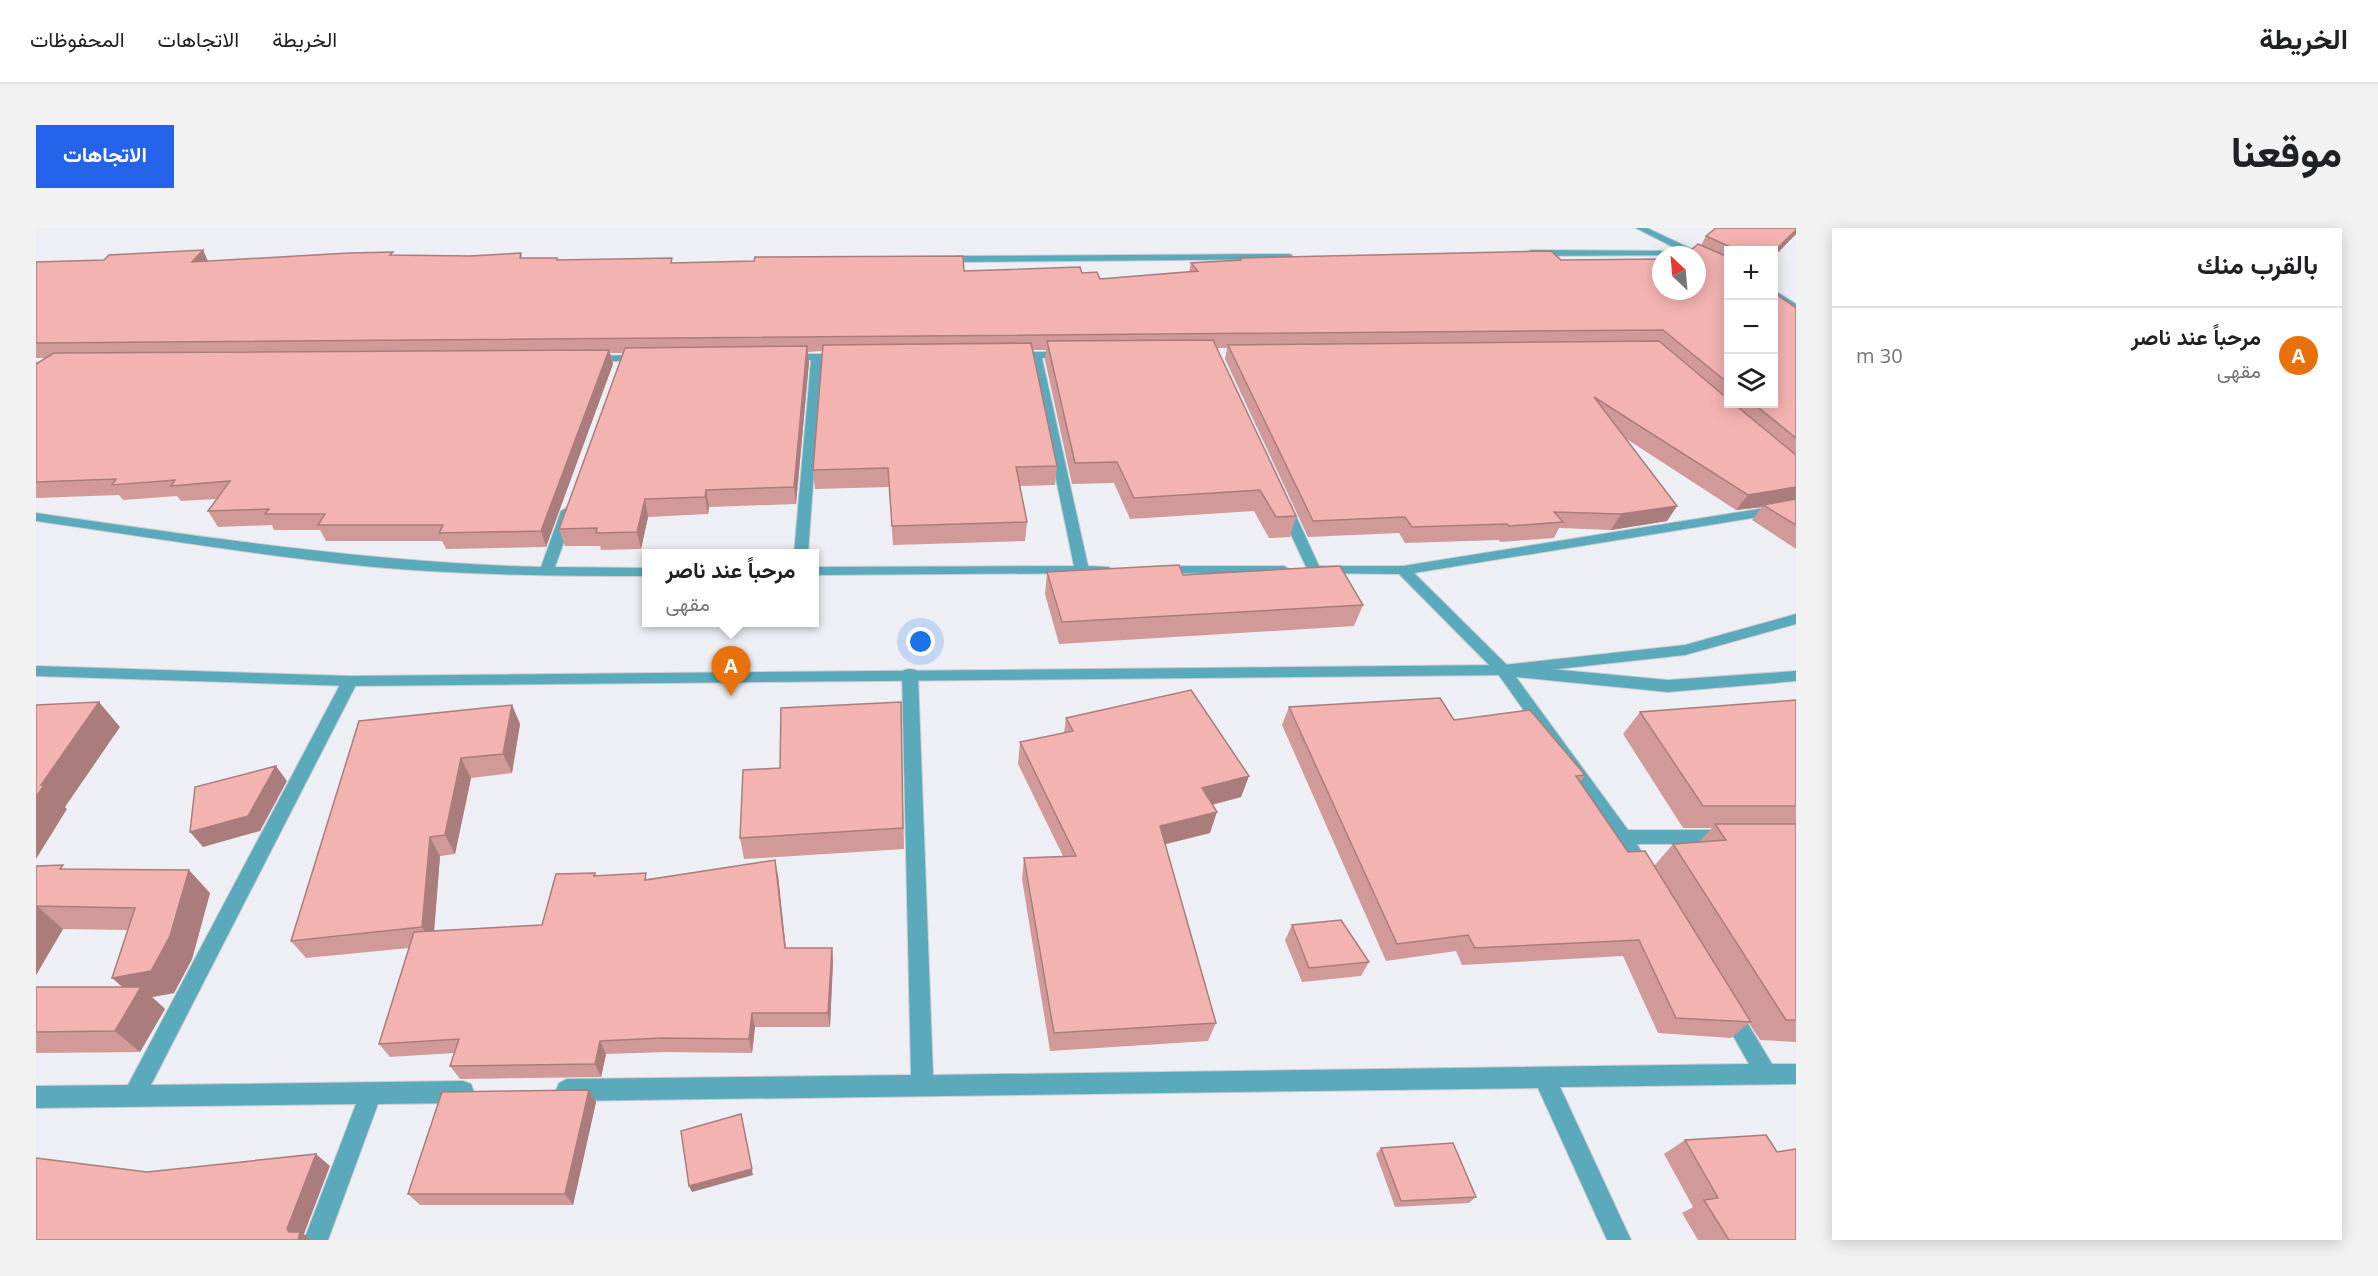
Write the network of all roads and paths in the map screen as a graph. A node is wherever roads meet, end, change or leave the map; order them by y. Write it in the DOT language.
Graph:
graph roads {
  1 [pos="1640,228"];
  2 [pos="1678,246"];
  3 [pos="1516,252"];
  4 [pos="1652,254"];
  5 [pos="1296,257"];
  6 [pos="957,259"];
  7 [pos="1706,259"];
  8 [pos="1724,267"];
  9 [pos="1778,296"];
  10 [pos="1796,309"];
  11 [pos="1036,355"];
  12 [pos="1083,355"];
  13 [pos="1001,356"];
  14 [pos="771,357"];
  15 [pos="817,357"];
  16 [pos="852,357"];
  17 [pos="657,358"];
  18 [pos="575,359"];
  19 [pos="574,493"];
  20 [pos="1279,494"];
  21 [pos="1796,507"];
  22 [pos="36,517"];
  23 [pos="801,549"];
  24 [pos="1082,570"];
  25 [pos="1117,570"];
  26 [pos="1151,570"];
  27 [pos="1314,570"];
  28 [pos="1403,570"];
  29 [pos="819,571"];
  30 [pos="546,572"];
  31 [pos="642,572"];
  32 [pos="1796,619"];
  33 [pos="1503,670"];
  34 [pos="36,671"];
  35 [pos="910,675"];
  36 [pos="1796,676"];
  37 [pos="350,681"];
  38 [pos="1623,837"];
  39 [pos="1738,837"];
  40 [pos="1653,886"];
  41 [pos="1719,995"];
  42 [pos="1796,1074"];
  43 [pos="1767,1075"];
  44 [pos="1544,1077"];
  45 [pos="922,1085"];
  46 [pos="551,1091"];
  47 [pos="479,1092"];
  48 [pos="371,1093"];
  49 [pos="134,1096"];
  50 [pos="36,1097"];
  51 [pos="316,1240"];
  52 [pos="1619,1240"];
  1 -- 2 [label="street"];
  3 -- 4 [label="street"];
  5 -- 6 [label="street"];
  7 -- 8 [label="street"];
  9 -- 10 [label="street"];
  11 -- 12 [label="street"];
  11 -- 13 [label="street"];
  11 -- 24 [label="street"];
  14 -- 15 [label="street"];
  15 -- 16 [label="street"];
  15 -- 23 [label="street"];
  17 -- 18 [label="street"];
  19 -- 30 [label="street"];
  20 -- 27 [label="street"];
  21 -- 28 [label="street"];
  22 -- 30 [label="street"];
  24 -- 25 [label="street"];
  24 -- 29 [label="street"];
  26 -- 27 [label="street"];
  27 -- 28 [label="street"];
  28 -- 33 [label="street"];
  30 -- 31 [label="street"];
  32 -- 33 [label="street"];
  33 -- 35 [label="street"];
  33 -- 36 [label="street"];
  33 -- 38 [label="street"];
  34 -- 37 [label="street"];
  35 -- 37 [label="street"];
  35 -- 45 [label="street"];
  37 -- 49 [label="street"];
  38 -- 39 [label="street"];
  38 -- 40 [label="street"];
  41 -- 43 [label="street"];
  42 -- 43 [label="street"];
  43 -- 44 [label="street"];
  44 -- 45 [label="street"];
  44 -- 52 [label="street"];
  45 -- 46 [label="street"];
  47 -- 48 [label="street"];
  48 -- 49 [label="street"];
  48 -- 51 [label="street"];
  49 -- 50 [label="street"];
}
